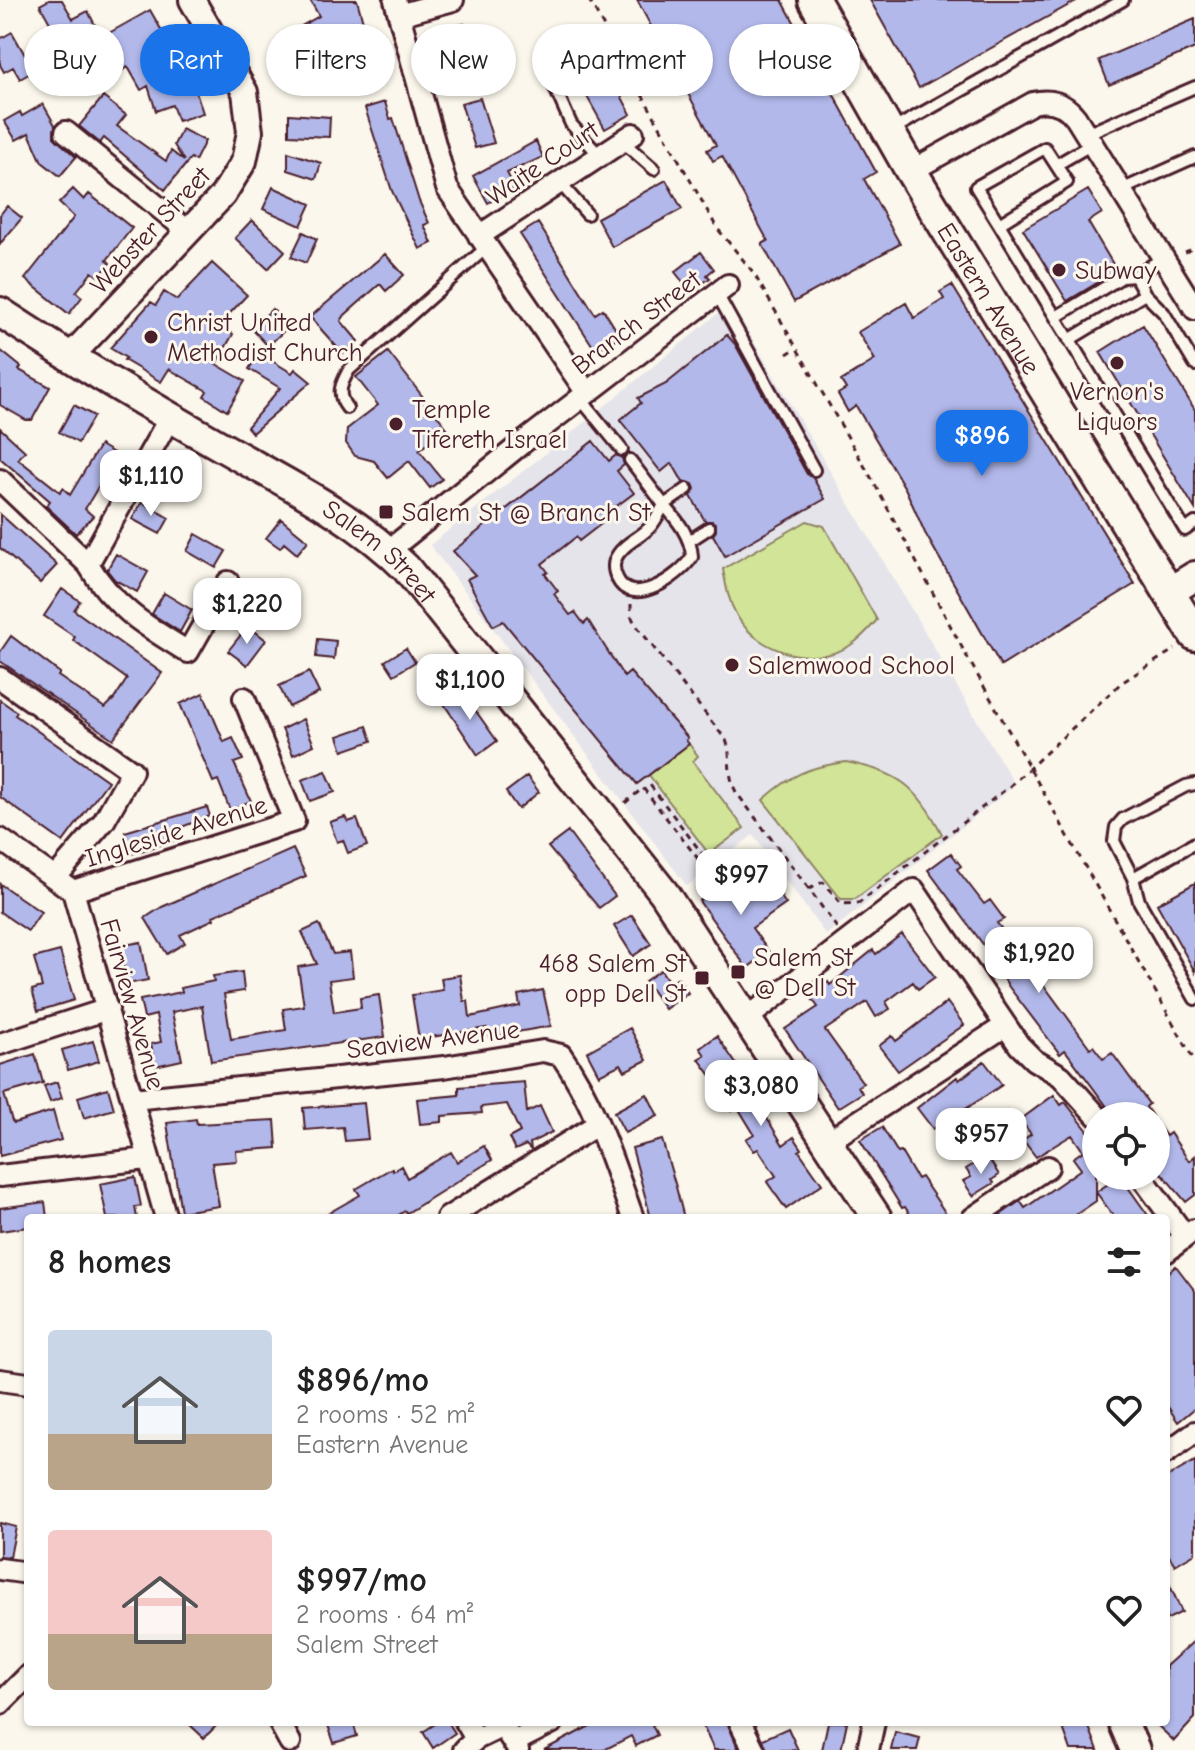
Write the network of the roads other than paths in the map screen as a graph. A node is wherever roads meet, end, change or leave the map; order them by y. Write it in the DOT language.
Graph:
graph roads {
  1 [pos="192,0"];
  2 [pos="453,0"];
  3 [pos="814,0"];
  4 [pos="1123,0"];
  5 [pos="397,7"];
  6 [pos="1195,87"];
  7 [pos="559,96"];
  8 [pos="66,132"];
  9 [pos="888,132"];
  10 [pos="628,137"];
  11 [pos="1089,139"];
  12 [pos="600,156"];
  13 [pos="1195,157"];
  14 [pos="1056,165"];
  15 [pos="654,169"];
  16 [pos="911,171"];
  17 [pos="560,183"];
  18 [pos="1121,190"];
  19 [pos="587,214"];
  20 [pos="999,224"];
  21 [pos="189,232"];
  22 [pos="483,241"];
  23 [pos="1163,258"];
  24 [pos="1135,276"];
  25 [pos="722,289"];
  26 [pos="1145,294"];
  27 [pos="1195,309"];
  28 [pos="0,312"];
  29 [pos="1056,317"];
  30 [pos="1069,340"];
  31 [pos="69,358"];
  32 [pos="1195,365"];
  33 [pos="584,396"];
  34 [pos="347,408"];
  35 [pos="170,417"];
  36 [pos="622,450"];
  37 [pos="630,460"];
  38 [pos="825,464"];
  39 [pos="0,480"];
  40 [pos="687,489"];
  41 [pos="664,505"];
  42 [pos="1195,523"];
  43 [pos="709,528"];
  44 [pos="689,541"];
  45 [pos="388,551"];
  46 [pos="88,564"];
  47 [pos="1195,576"];
  48 [pos="228,582"];
  49 [pos="1169,592"];
  50 [pos="1189,640"];
  51 [pos="0,678"];
  52 [pos="244,698"];
  53 [pos="1195,784"];
  54 [pos="0,839"];
  55 [pos="1195,843"];
  56 [pos="56,877"];
  57 [pos="1133,878"];
  58 [pos="73,891"];
  59 [pos="1195,999"];
  60 [pos="108,1009"];
  61 [pos="746,1019"];
  62 [pos="1005,1026"];
  63 [pos="0,1044"];
  64 [pos="133,1099"];
  65 [pos="1084,1102"];
  66 [pos="598,1124"];
  67 [pos="827,1142"];
  68 [pos="147,1159"];
  69 [pos="1048,1167"];
  70 [pos="0,1176"];
  71 [pos="1153,1190"];
  72 [pos="165,1214"];
  73 [pos="453,1214"];
  74 [pos="632,1214"];
  75 [pos="874,1214"];
  76 [pos="979,1214"];
  77 [pos="1190,1232"];
  78 [pos="1170,1249"];
  79 [pos="0,1380"];
  80 [pos="24,1383"];
  81 [pos="1195,1432"];
  82 [pos="1170,1450"];
  83 [pos="0,1569"];
  84 [pos="24,1572"];
  85 [pos="24,1680"];
  86 [pos="0,1704"];
  87 [pos="281,1726"];
  88 [pos="547,1726"];
  89 [pos="742,1726"];
  90 [pos="873,1726"];
  91 [pos="1125,1726"];
  92 [pos="469,1737"];
  93 [pos="290,1742"];
  94 [pos="516,1746"];
  95 [pos="754,1750"];
  96 [pos="868,1750"];
  97 [pos="1135,1750"];
  1 -- 21 [label="street, Webster Street"];
  2 -- 5 [label="street"];
  3 -- 9 [label="main road, Eastern Avenue"];
  4 -- 9 [label="lane"];
  5 -- 22 [label="street"];
  6 -- 11 [label="lane"];
  7 -- 12 [label="lane"];
  8 -- 21 [label="street"];
  9 -- 16 [label="main road, Eastern Avenue"];
  10 -- 12 [label="street, Waite Court"];
  10 -- 15 [label="lane"];
  11 -- 14 [label="lane"];
  11 -- 16 [label="street"];
  11 -- 18 [label="street"];
  12 -- 17 [label="street, Waite Court"];
  13 -- 18 [label="lane"];
  14 -- 20 [label="lane"];
  14 -- 20 [label="lane"];
  16 -- 49 [label="main road, Eastern Avenue"];
  17 -- 19 [label="lane"];
  17 -- 22 [label="street, Waite Court"];
  18 -- 23 [label="street"];
  20 -- 29 [label="lane"];
  21 -- 31 [label="street, Webster Street"];
  22 -- 33 [label="street"];
  22 -- 34 [label="lane"];
  23 -- 24 [label="lane"];
  23 -- 27 [label="street"];
  24 -- 26 [label="lane"];
  24 -- 29 [label="lane"];
  25 -- 33 [label="street, Branch Street"];
  25 -- 38 [label="lane"];
  26 -- 30 [label="lane"];
  26 -- 32 [label="lane"];
  28 -- 31 [label="main road, Salem Street"];
  29 -- 30 [label="lane"];
  30 -- 42 [label="lane"];
  31 -- 35 [label="main road, Salem Street"];
  33 -- 36 [label="lane"];
  33 -- 45 [label="street, Branch Street"];
  35 -- 45 [label="main road, Salem Street"];
  35 -- 46 [label="street"];
  37 -- 41 [label="lane"];
  39 -- 46 [label="street"];
  40 -- 41 [label="lane"];
  41 -- 44 [label="lane"];
  41 -- 44 [label="lane"];
  43 -- 44 [label="lane"];
  45 -- 61 [label="main road, Salem Street"];
  46 -- 48 [label="street"];
  47 -- 49 [label="main road"];
  49 -- 50 [label="main road, Eastern Avenue"];
  51 -- 56 [label="street"];
  52 -- 58 [label="street, Ingleside Avenue"];
  53 -- 57 [label="lane"];
  54 -- 56 [label="street, Fairview Avenue"];
  55 -- 57 [label="lane"];
  56 -- 58 [label="street, Fairview Avenue"];
  57 -- 59 [label="lane"];
  58 -- 60 [label="street, Fairview Avenue"];
  60 -- 63 [label="street"];
  60 -- 64 [label="street, Fairview Avenue"];
  61 -- 62 [label="street"];
  61 -- 67 [label="main road, Salem Street"];
  62 -- 65 [label="street"];
  62 -- 67 [label="street"];
  64 -- 66 [label="street, Seaview Avenue"];
  64 -- 68 [label="street, Fairview Avenue"];
  66 -- 73 [label="street"];
  66 -- 74 [label="street, Seaview Avenue"];
  67 -- 75 [label="main road, Salem Street"];
  68 -- 70 [label="street"];
  68 -- 72 [label="street, Fairview Avenue"];
  69 -- 76 [label="street"];
  71 -- 77 [label="street"];
  77 -- 78 [label="street"];
  79 -- 80 [label="street"];
  81 -- 82 [label="street"];
  83 -- 84 [label="street"];
  85 -- 86 [label="street"];
  87 -- 93 [label="street"];
  88 -- 94 [label="street"];
  89 -- 95 [label="street"];
  90 -- 96 [label="street"];
  91 -- 97 [label="main road"];
  92 -- 94 [label="street"];
}
